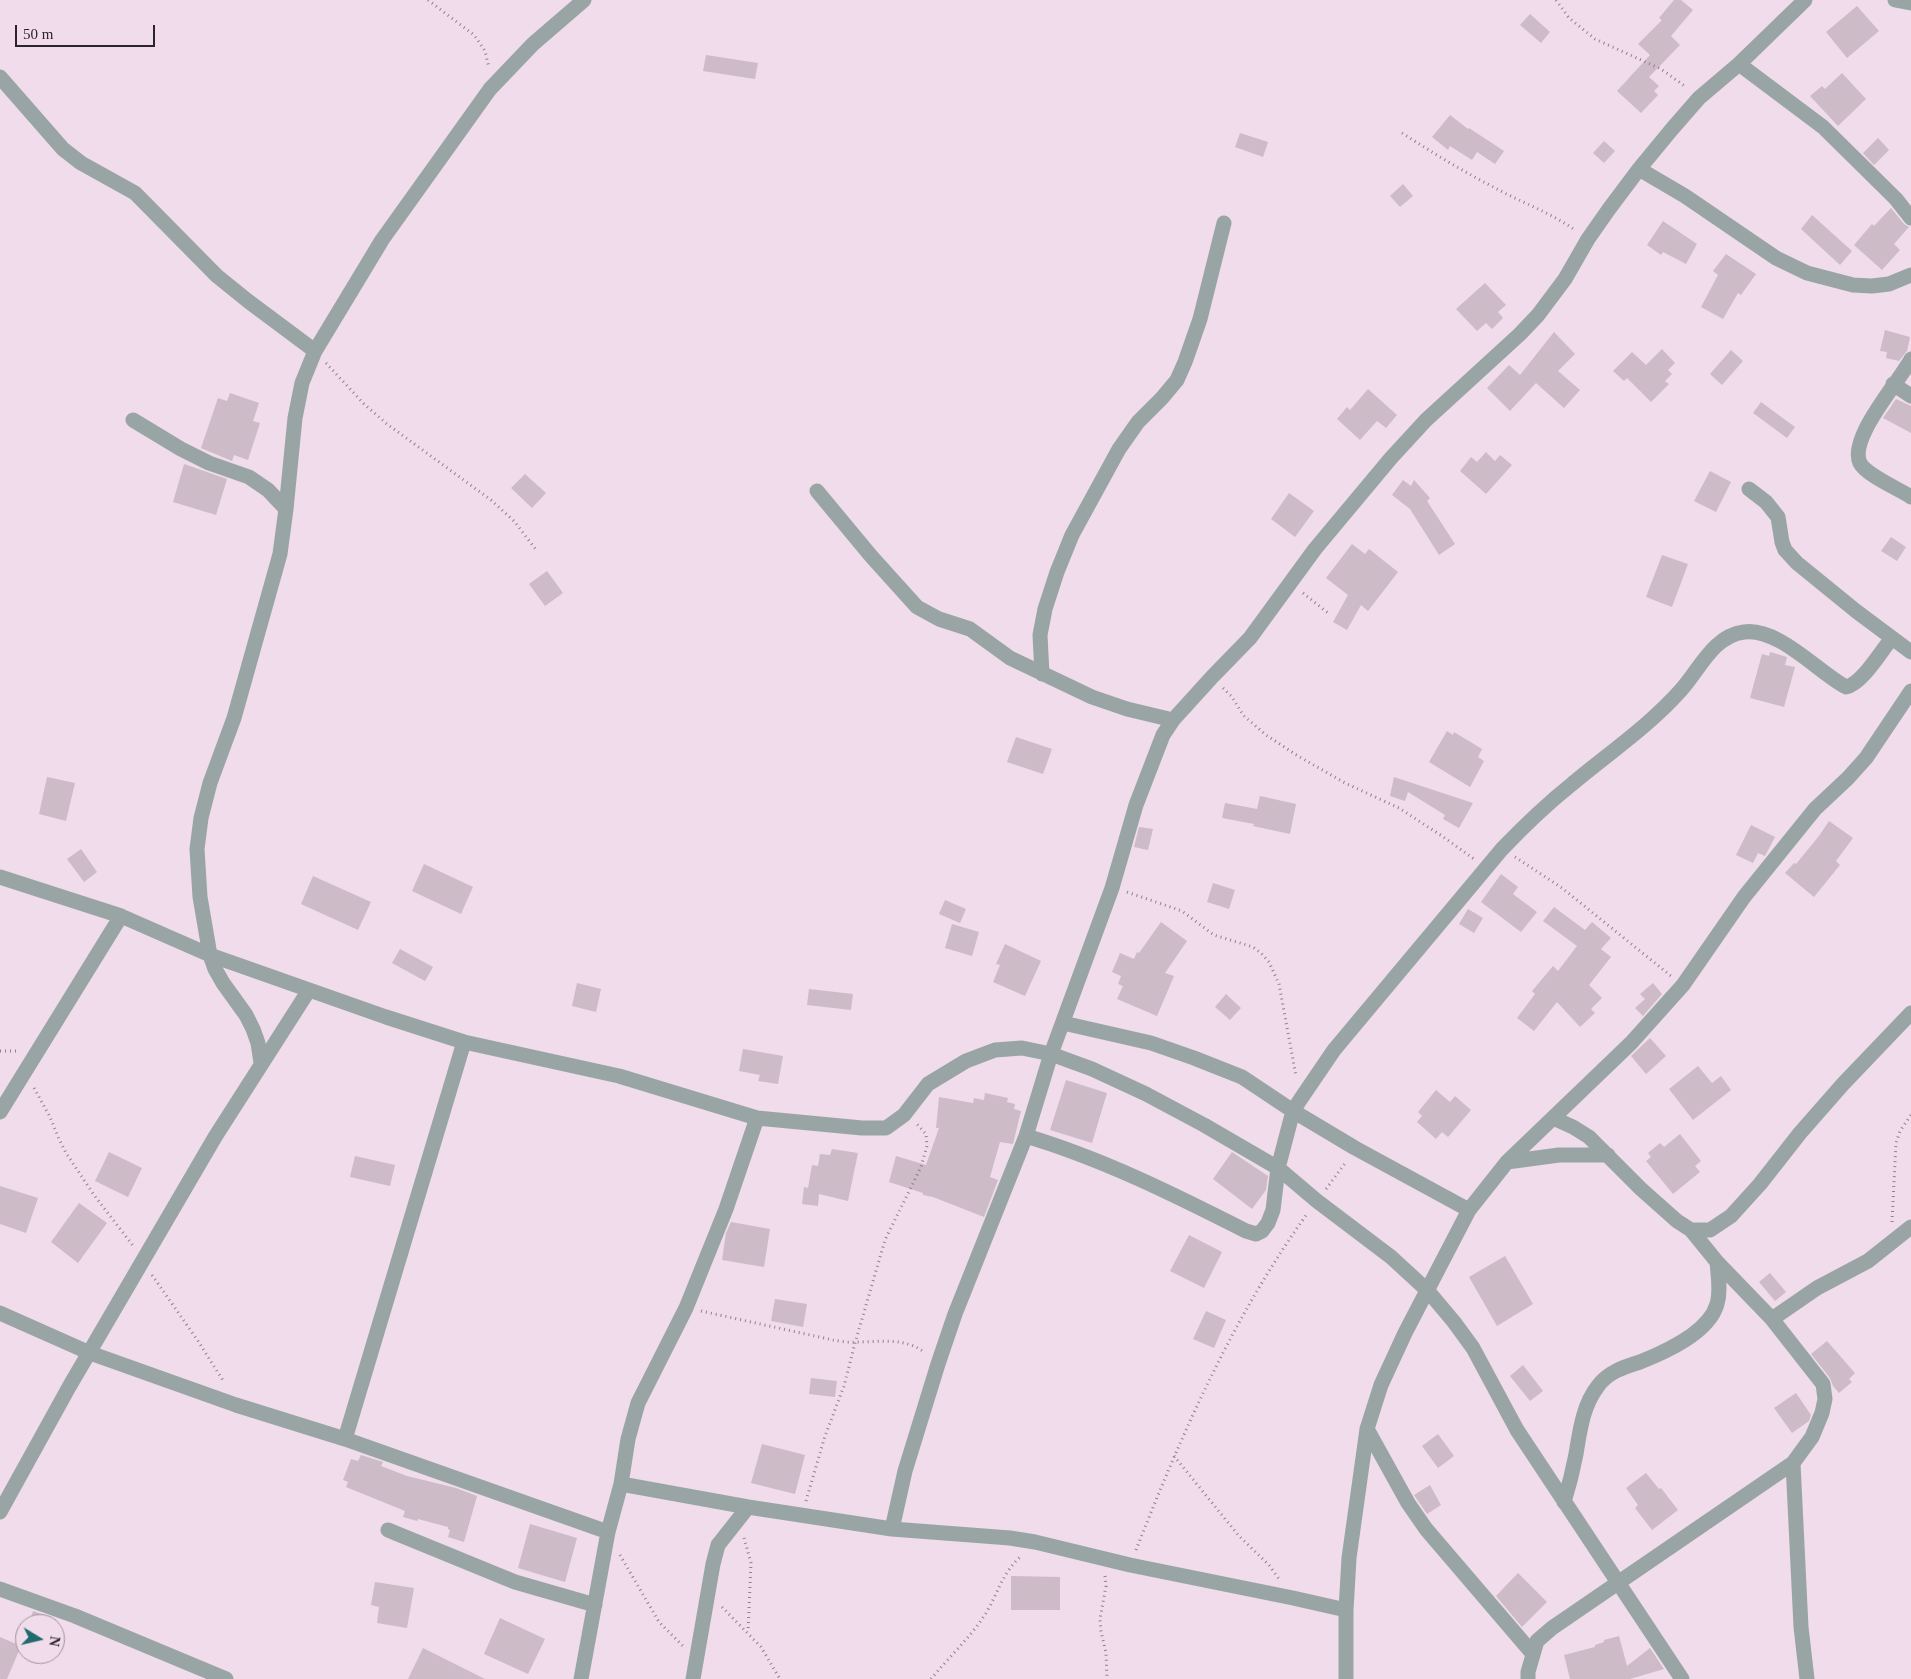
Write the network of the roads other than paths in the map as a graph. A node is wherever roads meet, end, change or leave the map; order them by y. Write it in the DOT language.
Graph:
graph roads {
  1 [pos="584,0"];
  2 [pos="1805,0"];
  3 [pos="1895,0"];
  4 [pos="1911,3"];
  5 [pos="1739,64"];
  6 [pos="0,77"];
  7 [pos="1639,168"];
  8 [pos="1911,218"];
  9 [pos="1224,222"];
  10 [pos="1911,275"];
  11 [pos="315,351"];
  12 [pos="1911,359"];
  13 [pos="1893,384"];
  14 [pos="1911,396"];
  15 [pos="134,420"];
  16 [pos="1749,489"];
  17 [pos="817,491"];
  18 [pos="1911,497"];
  19 [pos="286,509"];
  20 [pos="1892,638"];
  21 [pos="1911,652"];
  22 [pos="1042,674"];
  23 [pos="1911,691"];
  24 [pos="1173,720"];
  25 [pos="0,878"];
  26 [pos="121,916"];
  27 [pos="210,955"];
  28 [pos="309,990"];
  29 [pos="1911,1013"];
  30 [pos="1063,1023"];
  31 [pos="464,1042"];
  32 [pos="1051,1054"];
  33 [pos="261,1063"];
  34 [pos="1296,1106"];
  35 [pos="0,1112"];
  36 [pos="757,1118"];
  37 [pos="1553,1118"];
  38 [pos="1026,1136"];
  39 [pos="1608,1155"];
  40 [pos="1507,1162"];
  41 [pos="1278,1168"];
  42 [pos="1469,1210"];
  43 [pos="1911,1227"];
  44 [pos="1691,1230"];
  45 [pos="1717,1262"];
  46 [pos="1428,1291"];
  47 [pos="0,1313"];
  48 [pos="1772,1319"];
  49 [pos="90,1353"];
  50 [pos="1367,1429"];
  51 [pos="345,1439"];
  52 [pos="1793,1463"];
  53 [pos="621,1484"];
  54 [pos="1564,1502"];
  55 [pos="748,1507"];
  56 [pos="0,1512"];
  57 [pos="892,1529"];
  58 [pos="388,1530"];
  59 [pos="608,1532"];
  60 [pos="1619,1583"];
  61 [pos="0,1589"];
  62 [pos="595,1605"];
  63 [pos="1346,1610"];
  64 [pos="1533,1654"];
  65 [pos="226,1679"];
  66 [pos="580,1679"];
  67 [pos="693,1679"];
  68 [pos="1346,1679"];
  69 [pos="1528,1679"];
  70 [pos="1682,1679"];
  71 [pos="1807,1679"];
  1 -- 11 [label="street"];
  2 -- 5 [label="street"];
  3 -- 4 [label="street"];
  5 -- 7 [label="street"];
  5 -- 8 [label="street"];
  6 -- 11 [label="street"];
  7 -- 10 [label="street"];
  7 -- 24 [label="street"];
  9 -- 22 [label="street"];
  11 -- 19 [label="street"];
  12 -- 13 [label="street"];
  13 -- 14 [label="street"];
  13 -- 18 [label="street"];
  15 -- 19 [label="street"];
  16 -- 20 [label="street"];
  17 -- 22 [label="street"];
  19 -- 27 [label="street"];
  20 -- 21 [label="street"];
  20 -- 34 [label="street"];
  22 -- 24 [label="street"];
  23 -- 37 [label="street"];
  24 -- 30 [label="street"];
  25 -- 26 [label="street"];
  26 -- 27 [label="street"];
  26 -- 35 [label="street"];
  27 -- 28 [label="street"];
  27 -- 33 [label="street"];
  28 -- 31 [label="street"];
  28 -- 33 [label="street"];
  29 -- 44 [label="street"];
  30 -- 32 [label="street"];
  30 -- 34 [label="street"];
  31 -- 36 [label="street"];
  31 -- 51 [label="street"];
  32 -- 36 [label="street"];
  32 -- 38 [label="street"];
  32 -- 41 [label="street"];
  33 -- 49 [label="street"];
  34 -- 41 [label="street"];
  34 -- 42 [label="street"];
  36 -- 53 [label="street"];
  37 -- 39 [label="street"];
  37 -- 40 [label="street"];
  38 -- 41 [label="street"];
  38 -- 57 [label="street"];
  39 -- 40 [label="street"];
  39 -- 44 [label="street"];
  40 -- 42 [label="street"];
  41 -- 46 [label="street"];
  42 -- 46 [label="street"];
  43 -- 48 [label="street"];
  44 -- 45 [label="street"];
  45 -- 48 [label="street"];
  45 -- 54 [label="street"];
  46 -- 50 [label="street"];
  46 -- 54 [label="street"];
  47 -- 49 [label="street"];
  48 -- 52 [label="street"];
  49 -- 51 [label="street"];
  49 -- 56 [label="street"];
  50 -- 63 [label="street"];
  50 -- 64 [label="street"];
  51 -- 59 [label="street"];
  52 -- 60 [label="street"];
  52 -- 71 [label="street"];
  53 -- 55 [label="street"];
  53 -- 59 [label="street"];
  54 -- 60 [label="street"];
  55 -- 57 [label="street"];
  55 -- 67 [label="street"];
  57 -- 63 [label="street"];
  58 -- 62 [label="street"];
  59 -- 62 [label="street"];
  60 -- 64 [label="street"];
  60 -- 70 [label="street"];
  61 -- 65 [label="street"];
  62 -- 66 [label="street"];
  63 -- 68 [label="street"];
  64 -- 69 [label="street"];
}
